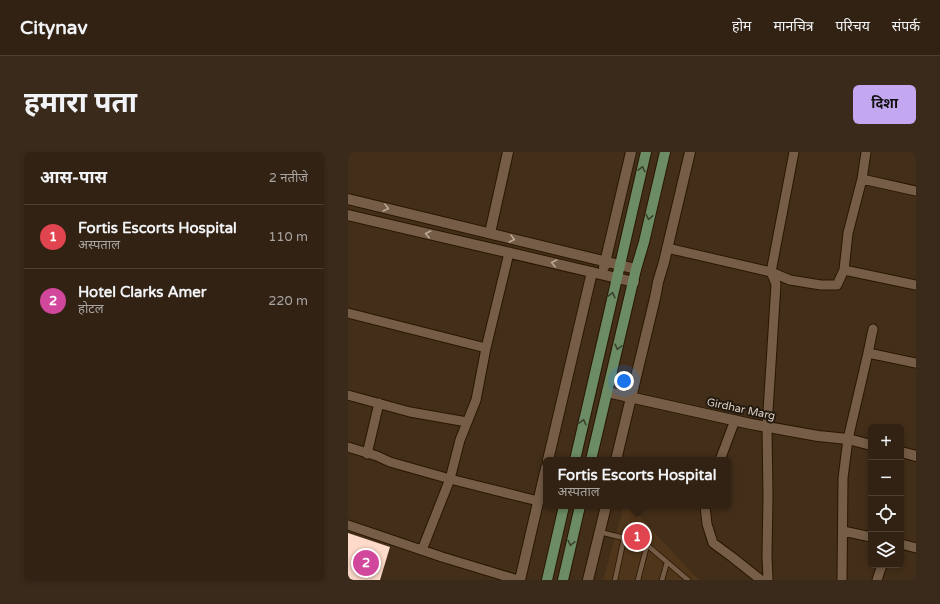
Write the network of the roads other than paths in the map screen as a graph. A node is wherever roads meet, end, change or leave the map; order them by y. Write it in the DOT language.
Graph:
graph roads {
  1 [pos="508,152"];
  2 [pos="630,152"];
  3 [pos="646,152"];
  4 [pos="665,152"];
  5 [pos="690,152"];
  6 [pos="794,152"];
  7 [pos="866,152"];
  8 [pos="862,179"];
  9 [pos="916,191"];
  10 [pos="348,199"];
  11 [pos="348,215"];
  12 [pos="490,233"];
  13 [pos="667,248"];
  14 [pos="509,253"];
  15 [pos="605,262"];
  16 [pos="620,265"];
  17 [pos="636,269"];
  18 [pos="844,270"];
  19 [pos="771,272"];
  20 [pos="597,274"];
  21 [pos="616,278"];
  22 [pos="634,282"];
  23 [pos="916,285"];
  24 [pos="348,313"];
  25 [pos="873,329"];
  26 [pos="486,348"];
  27 [pos="868,352"];
  28 [pos="916,363"];
  29 [pos="607,392"];
  30 [pos="348,395"];
  31 [pos="631,397"];
  32 [pos="379,403"];
  33 [pos="735,420"];
  34 [pos="467,422"];
  35 [pos="767,427"];
  36 [pos="848,439"];
  37 [pos="868,444"];
  38 [pos="348,447"];
  39 [pos="904,453"];
  40 [pos="367,454"];
  41 [pos="916,456"];
  42 [pos="549,457"];
  43 [pos="576,457"];
  44 [pos="592,457"];
  45 [pos="617,457"];
  46 [pos="721,457"];
  47 [pos="450,479"];
  48 [pos="543,480"];
  49 [pos="538,501"];
  50 [pos="563,509"];
  51 [pos="579,509"];
  52 [pos="605,509"];
  53 [pos="705,509"];
  54 [pos="348,525"];
  55 [pos="843,531"];
  56 [pos="600,532"];
  57 [pos="868,536"];
  58 [pos="624,538"];
  59 [pos="647,545"];
  60 [pos="904,545"];
  61 [pos="916,548"];
  62 [pos="422,550"];
  63 [pos="667,562"];
  64 [pos="881,568"];
  65 [pos="683,578"];
  66 [pos="519,580"];
  67 [pos="547,580"];
  68 [pos="563,580"];
  69 [pos="588,580"];
  70 [pos="615,580"];
  71 [pos="638,580"];
  72 [pos="662,580"];
  73 [pos="688,580"];
  74 [pos="761,580"];
  75 [pos="768,580"];
  76 [pos="842,580"];
  77 [pos="877,580"];
  1 -- 12 [label="street"];
  2 -- 15 [label="street"];
  16 -- 3 [label="main road, one-way"];
  4 -- 17 [label="main road, one-way"];
  5 -- 13 [label="street"];
  6 -- 19 [label="street"];
  7 -- 8 [label="street"];
  8 -- 9 [label="street"];
  8 -- 18 [label="street"];
  10 -- 12 [label="street, one-way"];
  14 -- 11 [label="street, one-way"];
  12 -- 15 [label="street, one-way"];
  13 -- 19 [label="street"];
  13 -- 31 [label="street"];
  20 -- 14 [label="street, one-way"];
  14 -- 26 [label="street"];
  15 -- 16 [label="street"];
  15 -- 20 [label="street"];
  16 -- 17 [label="street"];
  16 -- 21 [label="main road"];
  17 -- 22 [label="main road"];
  18 -- 19 [label="street"];
  18 -- 23 [label="street"];
  19 -- 35 [label="street"];
  20 -- 21 [label="street"];
  20 -- 42 [label="street"];
  21 -- 22 [label="street"];
  43 -- 21 [label="main road, one-way"];
  22 -- 29 [label="main road, one-way"];
  24 -- 26 [label="street"];
  25 -- 27 [label="street"];
  26 -- 34 [label="street"];
  27 -- 28 [label="street"];
  27 -- 36 [label="street"];
  29 -- 31 [label="street, Girdhar Marg"];
  29 -- 44 [label="main road"];
  30 -- 32 [label="street"];
  31 -- 33 [label="street, Girdhar Marg"];
  31 -- 45 [label="street"];
  32 -- 34 [label="street"];
  32 -- 40 [label="street"];
  33 -- 35 [label="street, Girdhar Marg"];
  33 -- 46 [label="street"];
  34 -- 47 [label="street"];
  35 -- 36 [label="street, Girdhar Marg"];
  35 -- 75 [label="street"];
  36 -- 37 [label="street, Girdhar Marg"];
  36 -- 55 [label="street"];
  38 -- 40 [label="street"];
  39 -- 41 [label="street"];
  40 -- 47 [label="street"];
  47 -- 49 [label="street"];
  47 -- 62 [label="street"];
  48 -- 49 [label="street"];
  49 -- 66 [label="street"];
  50 -- 67 [label="main road"];
  51 -- 68 [label="main road, one-way"];
  52 -- 56 [label="street"];
  53 -- 74 [label="street"];
  54 -- 62 [label="street"];
  55 -- 57 [label="street"];
  55 -- 76 [label="street"];
  56 -- 58 [label="lane"];
  56 -- 69 [label="street"];
  58 -- 59 [label="lane"];
  58 -- 70 [label="lane"];
  59 -- 63 [label="lane"];
  59 -- 71 [label="lane"];
  60 -- 61 [label="street"];
  62 -- 66 [label="street"];
  63 -- 65 [label="lane"];
  63 -- 72 [label="lane"];
  64 -- 77 [label="street"];
  65 -- 73 [label="lane"];
}
